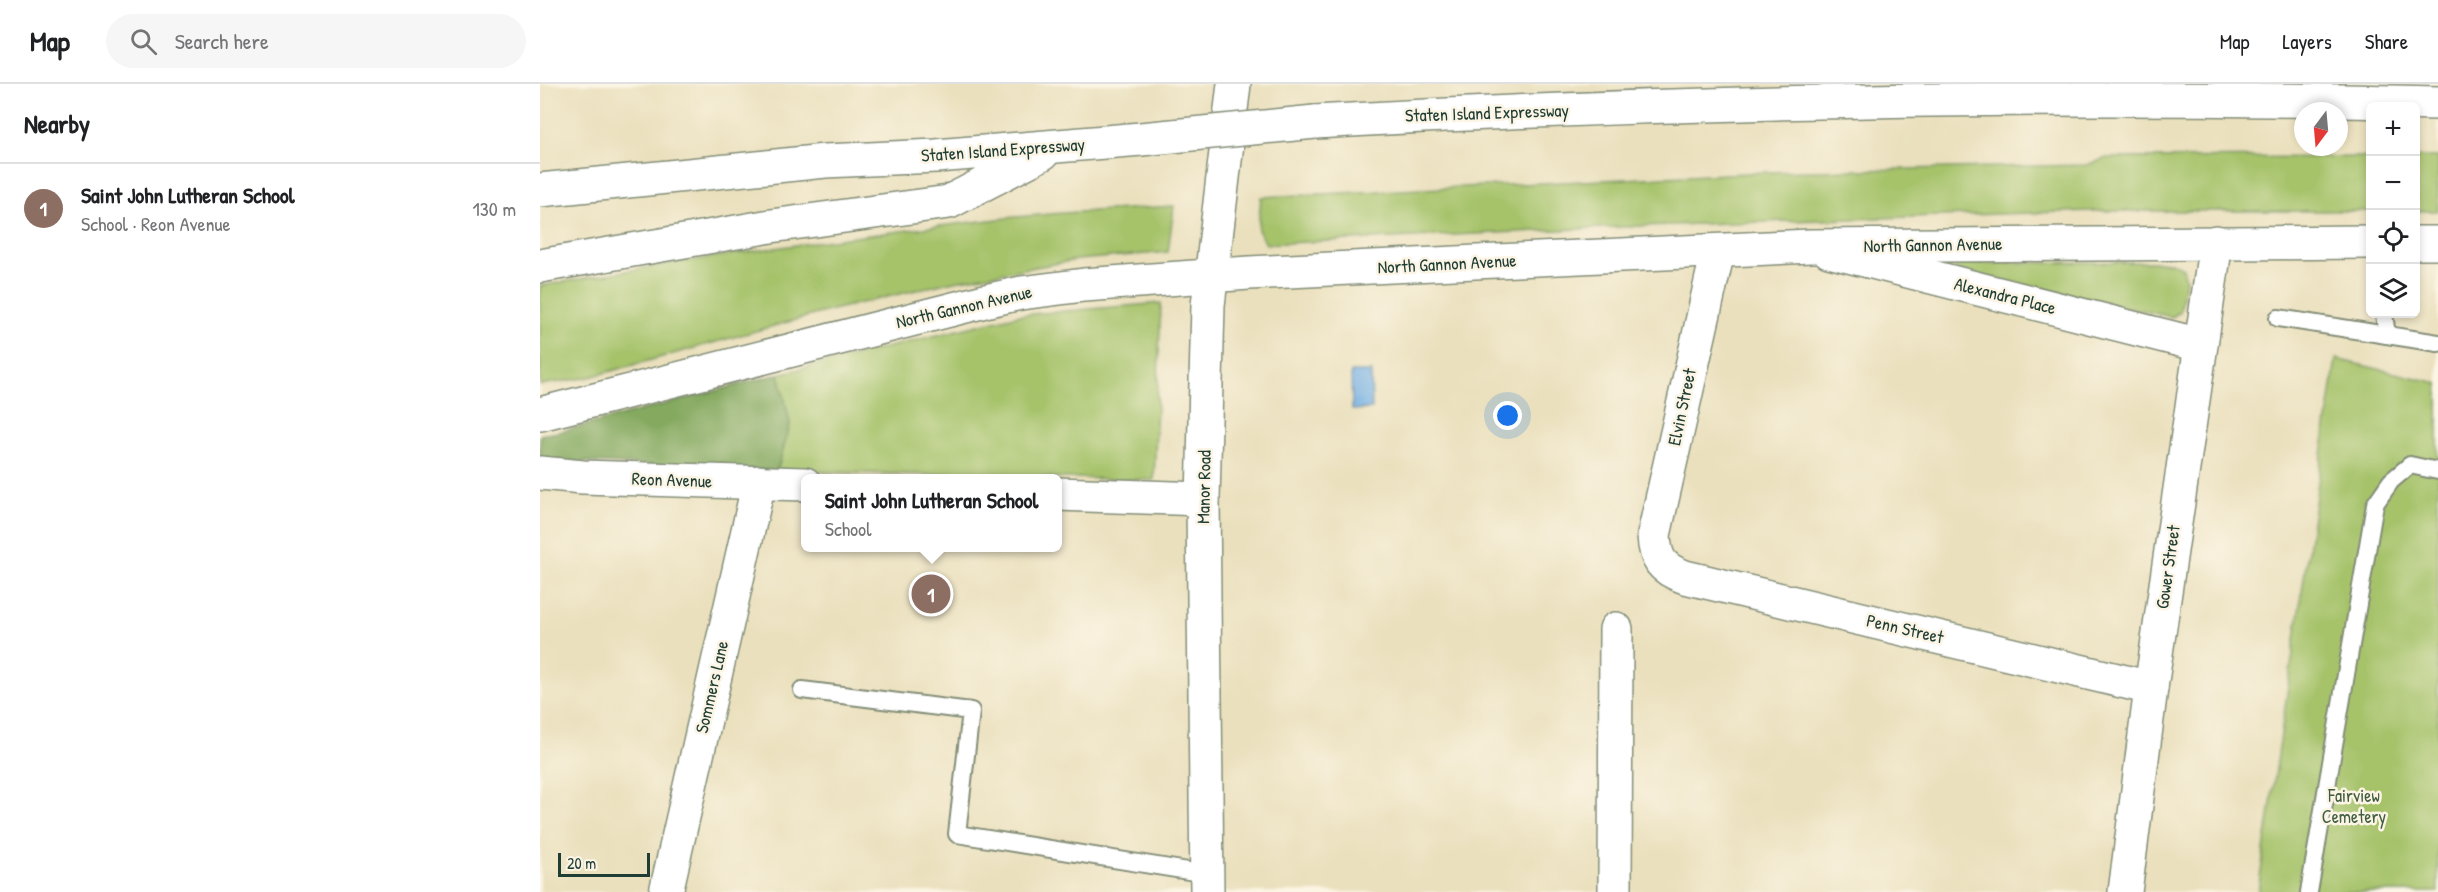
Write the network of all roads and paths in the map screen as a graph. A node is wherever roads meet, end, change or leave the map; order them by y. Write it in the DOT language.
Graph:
graph roads {
  1 [pos="1234,84"];
  2 [pos="2438,103"];
  3 [pos="1056,146"];
  4 [pos="540,190"];
  5 [pos="2216,242"];
  6 [pos="2366,242"];
  7 [pos="2420,243"];
  8 [pos="2438,243"];
  9 [pos="1810,246"];
  10 [pos="1718,251"];
  11 [pos="540,266"];
  12 [pos="1211,277"];
  13 [pos="2278,318"];
  14 [pos="2385,318"];
  15 [pos="2387,335"];
  16 [pos="2438,343"];
  17 [pos="2200,345"];
  18 [pos="540,414"];
  19 [pos="2438,471"];
  20 [pos="540,473"];
  21 [pos="759,483"];
  22 [pos="801,484"];
  23 [pos="1062,494"];
  24 [pos="1203,499"];
  25 [pos="1661,564"];
  26 [pos="1616,629"];
  27 [pos="2151,688"];
  28 [pos="802,690"];
  29 [pos="1207,883"];
  30 [pos="666,892"];
  31 [pos="1615,892"];
  32 [pos="2125,892"];
  33 [pos="2309,892"];
  1 -- 12 [label="main road, Manor Road"];
  2 -- 3 [label="main road, Staten Island Expressway, bridge"];
  3 -- 4 [label="main road, Staten Island Expressway"];
  3 -- 11 [label="main road"];
  5 -- 6 [label="main road, North Gannon Avenue"];
  5 -- 9 [label="main road, North Gannon Avenue"];
  5 -- 17 [label="main road, Gower Street"];
  7 -- 8 [label="main road"];
  9 -- 10 [label="main road, North Gannon Avenue"];
  9 -- 17 [label="main road, Alexandra Place"];
  10 -- 12 [label="main road, North Gannon Avenue"];
  10 -- 25 [label="main road, Elvin Street"];
  12 -- 18 [label="main road, North Gannon Avenue"];
  12 -- 24 [label="main road, Manor Road"];
  13 -- 15 [label="lane"];
  14 -- 15 [label="lane"];
  15 -- 16 [label="lane"];
  17 -- 27 [label="main road, Gower Street"];
  19 -- 33 [label="lane"];
  20 -- 21 [label="main road, Reon Avenue"];
  21 -- 22 [label="main road, Reon Avenue"];
  21 -- 30 [label="main road, Sommers Lane"];
  23 -- 24 [label="main road"];
  24 -- 29 [label="main road, Manor Road"];
  25 -- 27 [label="main road, Penn Street"];
  26 -- 31 [label="main road"];
  27 -- 32 [label="main road, Gower Street"];
  28 -- 29 [label="lane"];
}
